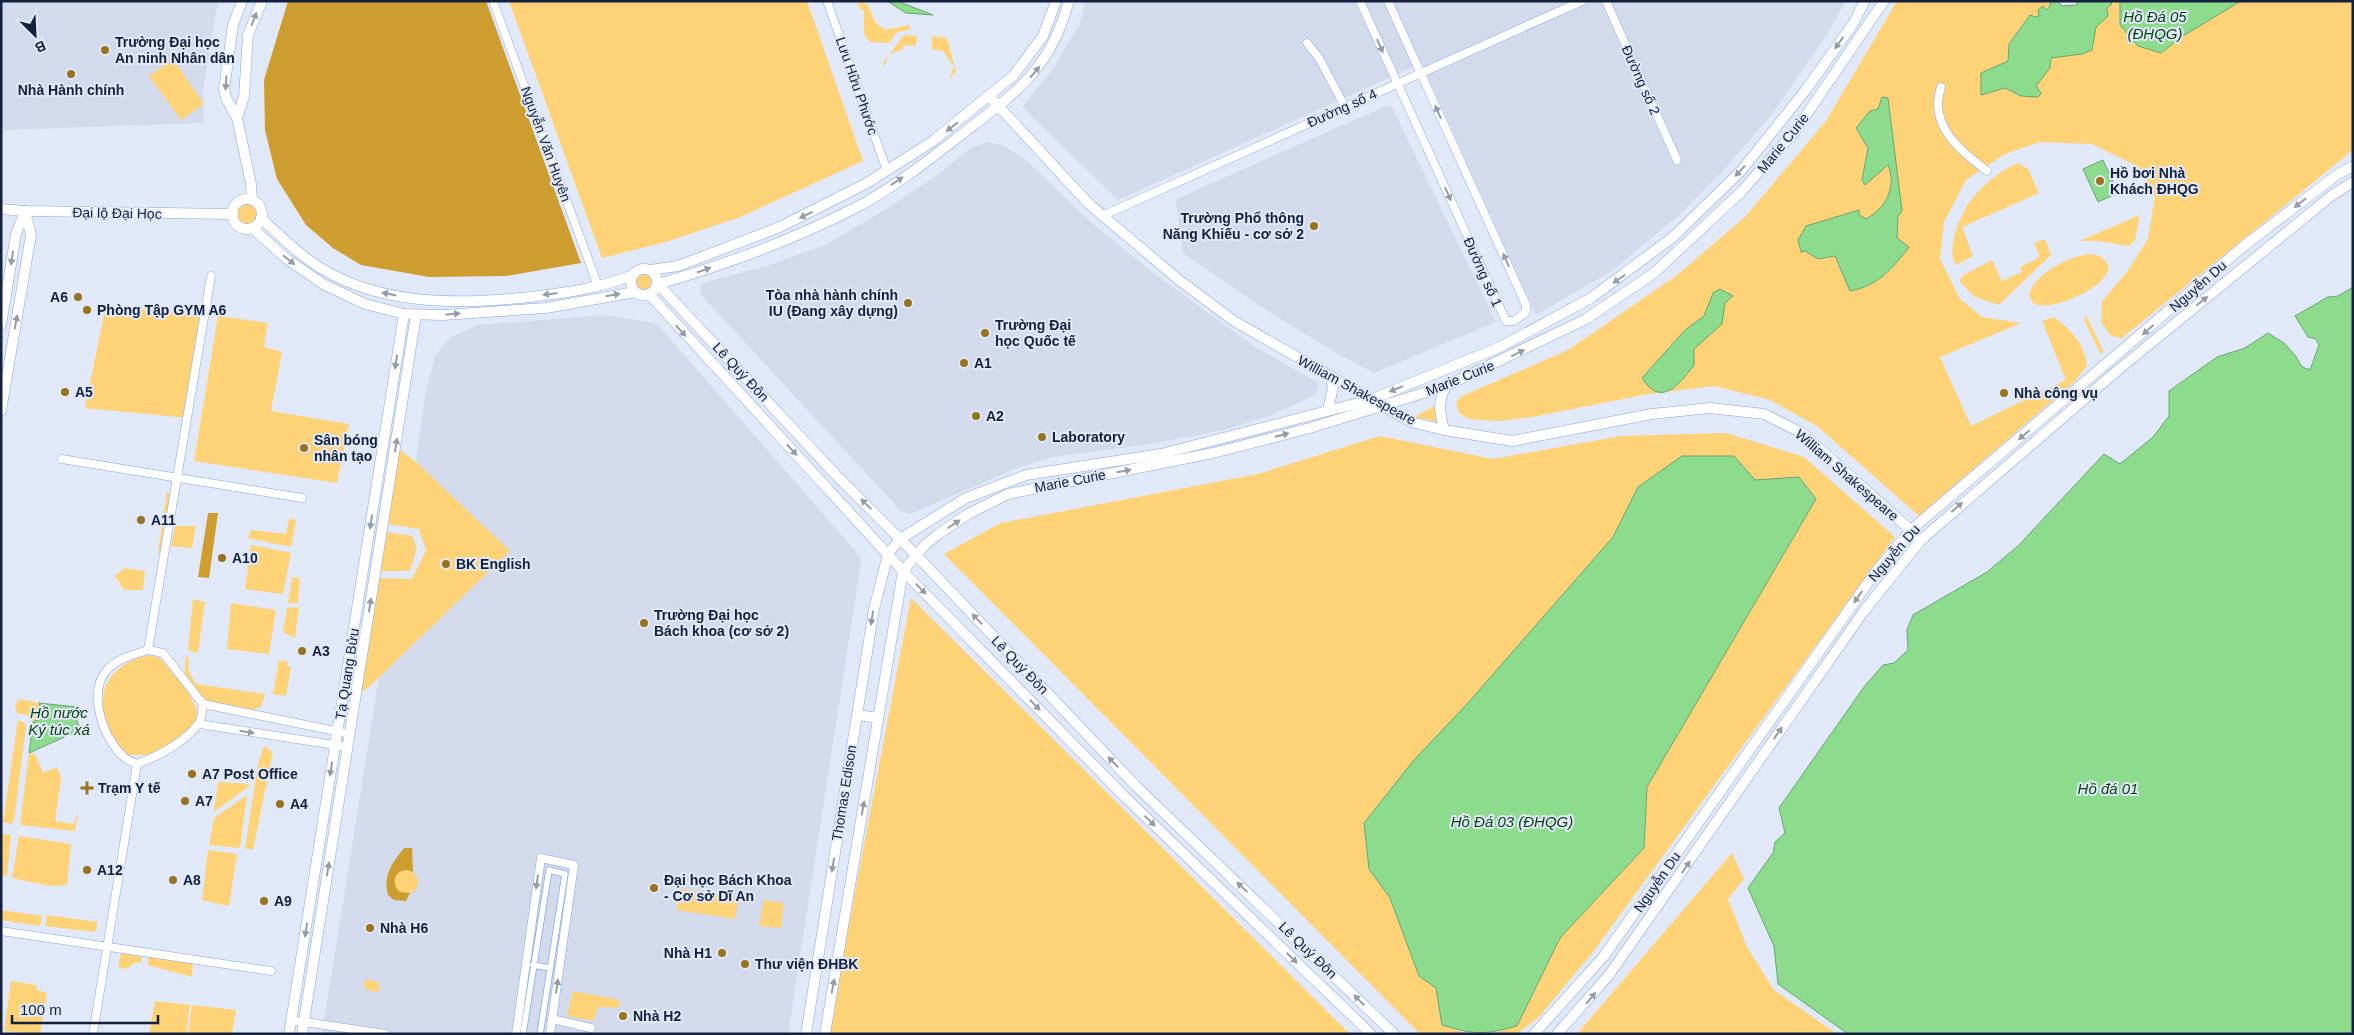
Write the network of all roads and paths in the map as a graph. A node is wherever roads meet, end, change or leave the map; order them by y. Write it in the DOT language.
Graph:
graph roads {
  1 [pos="242,1"];
  2 [pos="262,1"];
  3 [pos="493,1"];
  4 [pos="827,1"];
  5 [pos="1056,1"];
  6 [pos="1069,1"];
  7 [pos="1360,1"];
  8 [pos="1388,1"];
  9 [pos="1582,1"];
  10 [pos="1606,1"];
  11 [pos="1865,1"];
  12 [pos="1884,1"];
  13 [pos="1307,43"];
  14 [pos="1421,73"];
  15 [pos="1398,84"];
  16 [pos="1941,87"];
  17 [pos="1805,91"];
  18 [pos="990,96"];
  19 [pos="1816,101"];
  20 [pos="999,105"];
  21 [pos="1346,107"];
  22 [pos="237,118"];
  23 [pos="1677,160"];
  24 [pos="2353,166"];
  25 [pos="887,171"];
  26 [pos="1987,171"];
  27 [pos="2338,174"];
  28 [pos="2350,184"];
  29 [pos="252,200"];
  30 [pos="1,209"];
  31 [pos="25,211"];
  32 [pos="233,214"];
  33 [pos="1102,216"];
  34 [pos="261,218"];
  35 [pos="252,228"];
  36 [pos="650,270"];
  37 [pos="633,275"];
  38 [pos="212,276"];
  39 [pos="658,284"];
  40 [pos="598,286"];
  41 [pos="635,292"];
  42 [pos="649,294"];
  43 [pos="404,314"];
  44 [pos="416,315"];
  45 [pos="1,325"];
  46 [pos="5,370"];
  47 [pos="1330,376"];
  48 [pos="1446,386"];
  49 [pos="1370,400"];
  50 [pos="1382,406"];
  51 [pos="1328,410"];
  52 [pos="1,411"];
  53 [pos="1444,430"];
  54 [pos="62,459"];
  55 [pos="836,475"];
  56 [pos="177,478"];
  57 [pos="825,486"];
  58 [pos="302,498"];
  59 [pos="1911,530"];
  60 [pos="900,539"];
  61 [pos="1921,540"];
  62 [pos="366,553"];
  63 [pos="888,554"];
  64 [pos="378,555"];
  65 [pos="916,555"];
  66 [pos="903,571"];
  67 [pos="148,650"];
  68 [pos="202,704"];
  69 [pos="857,715"];
  70 [pos="878,718"];
  71 [pos="198,724"];
  72 [pos="338,731"];
  73 [pos="350,734"];
  74 [pos="335,745"];
  75 [pos="348,747"];
  76 [pos="137,764"];
  77 [pos="1136,786"];
  78 [pos="1125,797"];
  79 [pos="1199,846"];
  80 [pos="1189,859"];
  81 [pos="1278,920"];
  82 [pos="1,931"];
  83 [pos="1268,934"];
  84 [pos="107,947"];
  85 [pos="533,965"];
  86 [pos="550,968"];
  87 [pos="271,971"];
  88 [pos="552,1019"];
  89 [pos="291,1020"];
  90 [pos="304,1021"];
  91 [pos="591,1028"];
  92 [pos="93,1034"];
  93 [pos="289,1034"];
  94 [pos="302,1034"];
  95 [pos="385,1034"];
  96 [pos="516,1034"];
  97 [pos="522,1034"];
  98 [pos="540,1034"];
  99 [pos="550,1034"];
  100 [pos="806,1034"];
  101 [pos="825,1034"];
  102 [pos="1371,1034"];
  103 [pos="1394,1034"];
  104 [pos="1534,1034"];
  105 [pos="1557,1034"];
  1 -- 22 [label="street, one-way"];
  22 -- 2 [label="street, one-way"];
  3 -- 40 [label="street, Nguyễn Văn Huyên"];
  4 -- 25 [label="street, Lưu Hữu Phước"];
  5 -- 18 [label="street"];
  20 -- 6 [label="street, one-way"];
  7 -- 15 [label="street, Đường số 1, one-way"];
  8 -- 14 [label="street, Đường số 1"];
  9 -- 14 [label="street, Đường số 4"];
  10 -- 23 [label="street, Đường số 2"];
  11 -- 17 [label="street, Marie Curie, one-way"];
  12 -- 19 [label="street, Marie Curie"];
  13 -- 21 [label="street"];
  14 -- 15 [label="street, Đường số 4"];
  15 -- 14 [label="street, Đường số 1, one-way"];
  15 -- 21 [label="street, Đường số 4"];
  16 -- 26 [label="street"];
  17 -- 19 [label="street"];
  17 -- 49 [label="street, Marie Curie, one-way"];
  18 -- 20 [label="street, William Shakespeare"];
  18 -- 25 [label="street, one-way"];
  48 -- 19 [label="street, Marie Curie, one-way"];
  20 -- 33 [label="street, William Shakespeare"];
  39 -- 20 [label="street, one-way"];
  21 -- 33 [label="street, Đường số 4"];
  22 -- 29 [label="street"];
  24 -- 27 [label="street, Nguyễn Du"];
  25 -- 36 [label="street, one-way"];
  27 -- 28 [label="street"];
  27 -- 59 [label="street, Nguyễn Du, one-way"];
  61 -- 28 [label="street, Nguyễn Du, one-way"];
  29 -- 32 [label="street"];
  29 -- 34 [label="street"];
  30 -- 31 [label="street, Đại lộ Đại Học"];
  31 -- 32 [label="street, Đại lộ Đại Học"];
  31 -- 45 [label="street, one-way"];
  46 -- 31 [label="street, one-way"];
  32 -- 35 [label="street"];
  33 -- 47 [label="street, William Shakespeare"];
  34 -- 35 [label="street"];
  40 -- 34 [label="street, one-way"];
  35 -- 43 [label="street, one-way"];
  36 -- 37 [label="street"];
  36 -- 39 [label="street"];
  37 -- 40 [label="street"];
  37 -- 41 [label="street"];
  38 -- 56 [label="street"];
  39 -- 42 [label="street"];
  39 -- 55 [label="street, Lê Quý Đôn"];
  41 -- 42 [label="street"];
  44 -- 41 [label="street, one-way"];
  42 -- 57 [label="street, Lê Quý Đôn, one-way"];
  43 -- 44 [label="street"];
  43 -- 62 [label="street, Tạ Quang Bửu, one-way"];
  64 -- 44 [label="street, Tạ Quang Bửu, one-way"];
  46 -- 52 [label="street"];
  47 -- 49 [label="street, William Shakespeare"];
  47 -- 51 [label="street"];
  48 -- 50 [label="street, Marie Curie"];
  48 -- 53 [label="street"];
  49 -- 50 [label="street, William Shakespeare"];
  49 -- 51 [label="street, Marie Curie"];
  50 -- 53 [label="street, William Shakespeare"];
  65 -- 50 [label="street, Marie Curie, one-way"];
  51 -- 60 [label="street, Marie Curie"];
  53 -- 59 [label="street, William Shakespeare"];
  54 -- 56 [label="street"];
  55 -- 57 [label="street"];
  60 -- 55 [label="street, Lê Quý Đôn, one-way"];
  56 -- 58 [label="street"];
  56 -- 67 [label="street"];
  57 -- 63 [label="street, Lê Quý Đôn"];
  59 -- 61 [label="street, William Shakespeare"];
  59 -- 104 [label="street, Nguyễn Du, one-way"];
  60 -- 63 [label="street, Marie Curie"];
  60 -- 65 [label="street, Lê Quý Đôn"];
  105 -- 61 [label="street, Nguyễn Du, one-way"];
  62 -- 64 [label="street"];
  62 -- 72 [label="street, Tạ Quang Bửu"];
  63 -- 66 [label="street, Lê Quý Đôn"];
  63 -- 69 [label="street, Thomas Edison, one-way"];
  73 -- 64 [label="street, Tạ Quang Bửu, one-way"];
  65 -- 66 [label="street, Marie Curie"];
  77 -- 65 [label="street, Lê Quý Đôn, one-way"];
  66 -- 70 [label="street, Thomas Edison"];
  66 -- 78 [label="street, Lê Quý Đôn, one-way"];
  67 -- 68 [label="street"];
  67 -- 76 [label="street"];
  68 -- 71 [label="street"];
  68 -- 72 [label="street"];
  69 -- 70 [label="street"];
  69 -- 100 [label="street, Thomas Edison, one-way"];
  101 -- 70 [label="street, Thomas Edison, one-way"];
  71 -- 74 [label="street, one-way"];
  71 -- 76 [label="street"];
  72 -- 73 [label="street"];
  72 -- 74 [label="street, Tạ Quang Bửu"];
  73 -- 75 [label="street, Tạ Quang Bửu"];
  74 -- 75 [label="street"];
  74 -- 89 [label="street, Tạ Quang Bửu, one-way"];
  90 -- 75 [label="street, Tạ Quang Bửu, one-way"];
  76 -- 84 [label="street"];
  77 -- 78 [label="street"];
  77 -- 79 [label="street, Lê Quý Đôn"];
  78 -- 80 [label="street, Lê Quý Đôn, one-way"];
  79 -- 80 [label="street"];
  81 -- 79 [label="street, Lê Quý Đôn, one-way"];
  80 -- 83 [label="street, Lê Quý Đôn"];
  81 -- 83 [label="street"];
  103 -- 81 [label="street, Lê Quý Đôn, one-way"];
  82 -- 84 [label="street"];
  83 -- 102 [label="street, Lê Quý Đôn, one-way"];
  84 -- 87 [label="street"];
  84 -- 92 [label="street"];
  85 -- 86 [label="street"];
  85 -- 86 [label="street"];
  85 -- 97 [label="street"];
  86 -- 98 [label="street"];
  88 -- 91 [label="street"];
  88 -- 96 [label="street, one-way"];
  88 -- 99 [label="street"];
  89 -- 90 [label="street"];
  89 -- 93 [label="street, Tạ Quang Bửu"];
  90 -- 94 [label="street, Tạ Quang Bửu"];
  90 -- 95 [label="street"];
}
